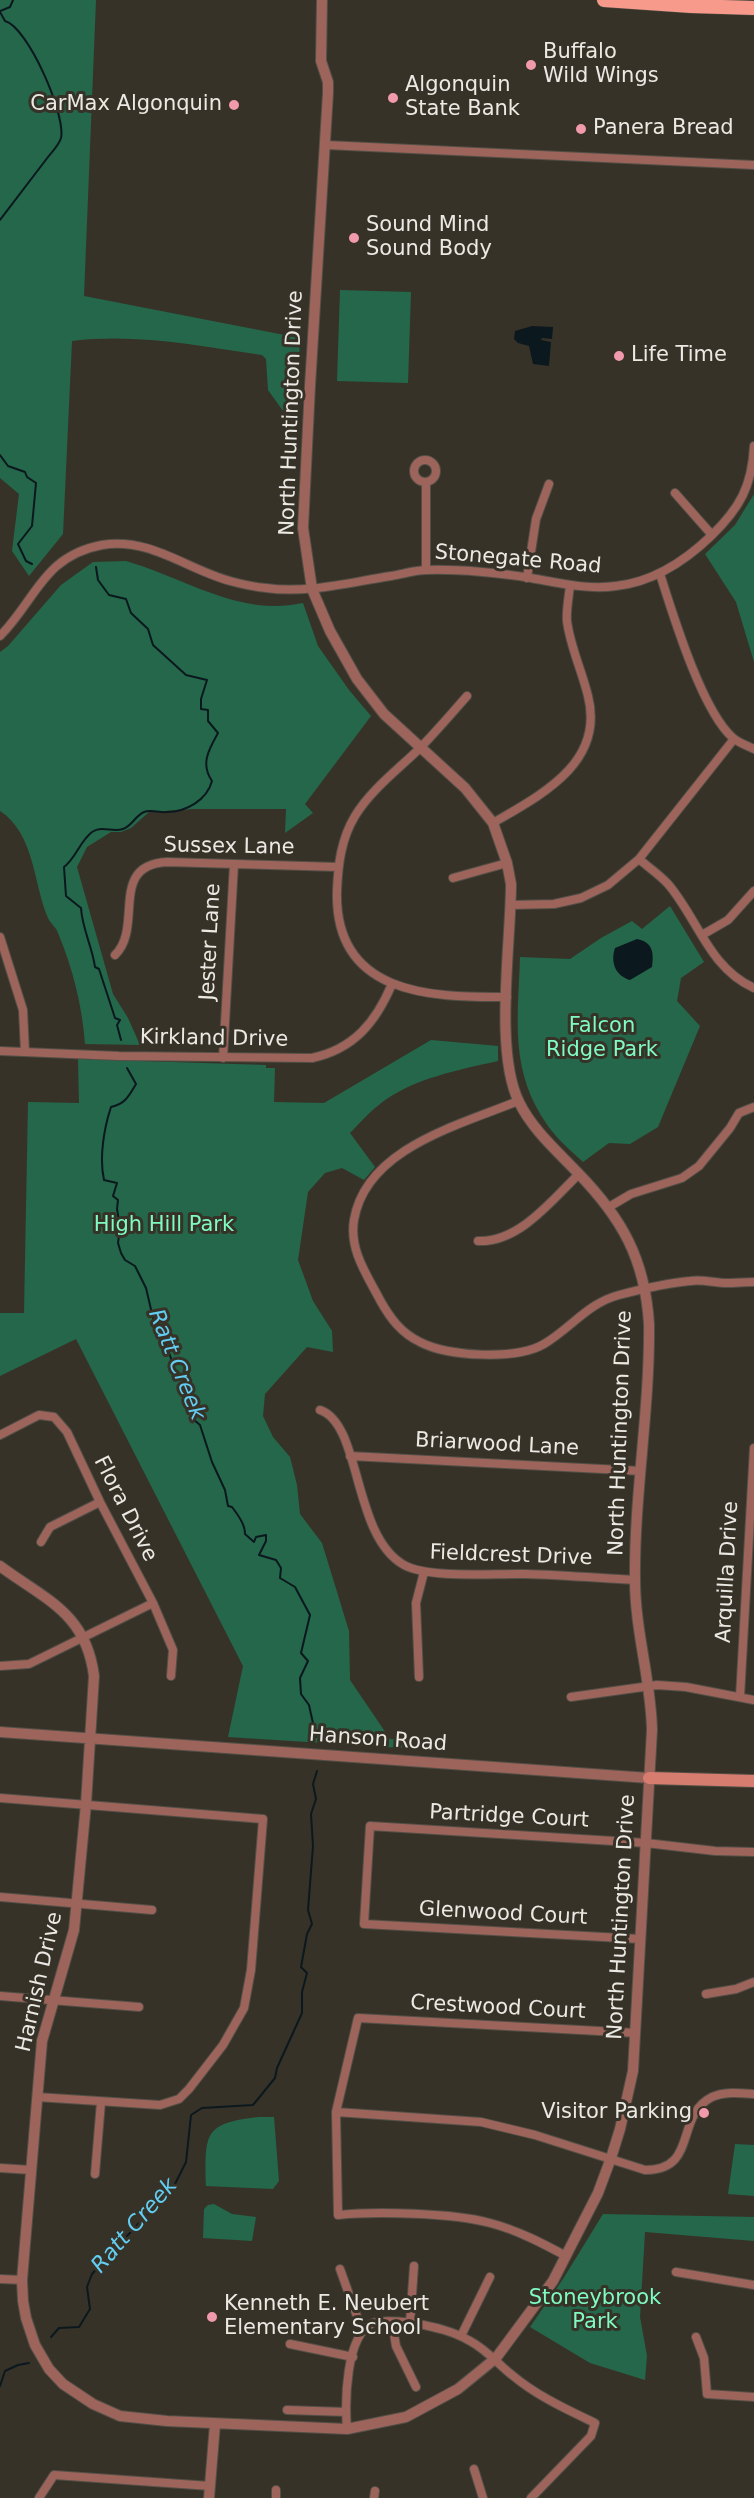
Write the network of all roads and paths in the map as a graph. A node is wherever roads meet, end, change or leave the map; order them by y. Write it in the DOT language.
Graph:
graph roads {
  1 [pos="322,0"];
  2 [pos="604,0"];
  3 [pos="754,8"];
  4 [pos="326,145"];
  5 [pos="754,165"];
  6 [pos="754,446"];
  7 [pos="426,483"];
  8 [pos="549,484"];
  9 [pos="675,493"];
  10 [pos="712,535"];
  11 [pos="426,570"];
  12 [pos="660,574"];
  13 [pos="527,578"];
  14 [pos="570,585"];
  15 [pos="312,589"];
  16 [pos="0,636"];
  17 [pos="467,696"];
  18 [pos="734,739"];
  19 [pos="420,748"];
  20 [pos="754,749"];
  21 [pos="493,823"];
  22 [pos="639,859"];
  23 [pos="507,863"];
  24 [pos="234,864"];
  25 [pos="338,867"];
  26 [pos="453,878"];
  27 [pos="754,891"];
  28 [pos="511,905"];
  29 [pos="702,935"];
  30 [pos="0,937"];
  31 [pos="115,955"];
  32 [pos="392,984"];
  33 [pos="754,988"];
  34 [pos="507,997"];
  35 [pos="0,1051"];
  36 [pos="25,1052"];
  37 [pos="223,1058"];
  38 [pos="519,1101"];
  39 [pos="754,1107"];
  40 [pos="579,1174"];
  41 [pos="609,1206"];
  42 [pos="478,1241"];
  43 [pos="754,1282"];
  44 [pos="645,1290"];
  45 [pos="320,1410"];
  46 [pos="0,1435"];
  47 [pos="754,1448"];
  48 [pos="350,1456"];
  49 [pos="641,1471"];
  50 [pos="100,1502"];
  51 [pos="41,1542"];
  52 [pos="0,1566"];
  53 [pos="424,1572"];
  54 [pos="634,1580"];
  55 [pos="153,1603"];
  56 [pos="84,1637"];
  57 [pos="0,1666"];
  58 [pos="171,1676"];
  59 [pos="419,1677"];
  60 [pos="646,1686"];
  61 [pos="571,1697"];
  62 [pos="740,1697"];
  63 [pos="754,1700"];
  64 [pos="0,1732"];
  65 [pos="90,1739"];
  66 [pos="650,1778"];
  67 [pos="754,1781"];
  68 [pos="0,1798"];
  69 [pos="86,1804"];
  70 [pos="646,1843"];
  71 [pos="754,1852"];
  72 [pos="0,1897"];
  73 [pos="77,1903"];
  74 [pos="152,1910"];
  75 [pos="364,1924"];
  76 [pos="640,1939"];
  77 [pos="754,1982"];
  78 [pos="706,1994"];
  79 [pos="0,1996"];
  80 [pos="54,2000"];
  81 [pos="139,2007"];
  82 [pos="636,2033"];
  83 [pos="754,2094"];
  84 [pos="38,2097"];
  85 [pos="101,2102"];
  86 [pos="336,2112"];
  87 [pos="611,2158"];
  88 [pos="0,2168"];
  89 [pos="31,2170"];
  90 [pos="95,2174"];
  91 [pos="566,2256"];
  92 [pos="414,2266"];
  93 [pos="340,2270"];
  94 [pos="676,2272"];
  95 [pos="490,2277"];
  96 [pos="0,2278"];
  97 [pos="22,2280"];
  98 [pos="754,2285"];
  99 [pos="392,2322"];
  100 [pos="410,2323"];
  101 [pos="365,2330"];
  102 [pos="461,2336"];
  103 [pos="696,2337"];
  104 [pos="290,2344"];
  105 [pos="353,2357"];
  106 [pos="496,2358"];
  107 [pos="416,2388"];
  108 [pos="754,2397"];
  109 [pos="287,2410"];
  110 [pos="346,2412"];
  111 [pos="215,2424"];
  112 [pos="347,2430"];
  113 [pos="474,2469"];
  114 [pos="210,2486"];
  115 [pos="39,2498"];
  116 [pos="209,2498"];
  117 [pos="483,2498"];
  118 [pos="531,2498"];
  1 -- 4 [label="street, North Huntington Drive"];
  2 -- 3 [label="main road"];
  4 -- 5 [label="street"];
  4 -- 15 [label="street, North Huntington Drive"];
  6 -- 10 [label="street, Stonegate Road"];
  7 -- 11 [label="street"];
  8 -- 13 [label="street"];
  9 -- 10 [label="street"];
  10 -- 12 [label="street, Stonegate Road"];
  11 -- 13 [label="street, Stonegate Road"];
  11 -- 15 [label="street, Stonegate Road"];
  12 -- 14 [label="street, Stonegate Road"];
  12 -- 18 [label="street"];
  13 -- 14 [label="street, Stonegate Road"];
  14 -- 21 [label="street"];
  15 -- 16 [label="street, Stonegate Road"];
  15 -- 19 [label="street, North Huntington Drive"];
  17 -- 19 [label="street"];
  18 -- 20 [label="street"];
  18 -- 22 [label="street"];
  19 -- 21 [label="street, North Huntington Drive"];
  19 -- 25 [label="street"];
  21 -- 23 [label="street, North Huntington Drive"];
  22 -- 28 [label="street"];
  22 -- 29 [label="street"];
  23 -- 26 [label="street"];
  23 -- 28 [label="street, North Huntington Drive"];
  24 -- 25 [label="street, Sussex Lane"];
  24 -- 31 [label="street, Sussex Lane"];
  24 -- 37 [label="street, Jester Lane"];
  25 -- 32 [label="street"];
  27 -- 29 [label="street"];
  28 -- 34 [label="street, North Huntington Drive"];
  29 -- 33 [label="street"];
  30 -- 36 [label="street"];
  32 -- 34 [label="street"];
  32 -- 37 [label="street, Kirkland Drive"];
  34 -- 38 [label="street, North Huntington Drive"];
  35 -- 36 [label="street, Kirkland Drive"];
  36 -- 37 [label="street, Kirkland Drive"];
  38 -- 40 [label="street, North Huntington Drive"];
  38 -- 44 [label="street"];
  39 -- 41 [label="street"];
  40 -- 41 [label="street, North Huntington Drive"];
  40 -- 42 [label="street"];
  41 -- 44 [label="street, North Huntington Drive"];
  43 -- 44 [label="street"];
  44 -- 49 [label="street, North Huntington Drive"];
  45 -- 48 [label="street, Fieldcrest Drive"];
  46 -- 50 [label="street, Flora Drive"];
  47 -- 62 [label="street, Arquilla Drive"];
  48 -- 49 [label="street, Briarwood Lane"];
  48 -- 53 [label="street, Fieldcrest Drive"];
  49 -- 54 [label="street, North Huntington Drive"];
  50 -- 51 [label="street"];
  50 -- 55 [label="street, Flora Drive"];
  52 -- 56 [label="street, Harnish Drive"];
  53 -- 54 [label="street, Fieldcrest Drive"];
  53 -- 59 [label="street"];
  54 -- 60 [label="street, North Huntington Drive"];
  55 -- 56 [label="street"];
  55 -- 58 [label="street, Flora Drive"];
  56 -- 57 [label="street"];
  56 -- 65 [label="street, Harnish Drive"];
  60 -- 61 [label="street"];
  60 -- 62 [label="street"];
  60 -- 66 [label="street, North Huntington Drive"];
  62 -- 63 [label="street"];
  64 -- 65 [label="street, Hanson Road"];
  65 -- 66 [label="street, Hanson Road"];
  65 -- 69 [label="street, Harnish Drive"];
  66 -- 67 [label="main road, Hanson Road"];
  66 -- 70 [label="street, North Huntington Drive"];
  68 -- 69 [label="street"];
  69 -- 73 [label="street, Harnish Drive"];
  69 -- 85 [label="street"];
  70 -- 71 [label="street, Partridge Court"];
  70 -- 75 [label="street, Partridge Court"];
  70 -- 76 [label="street, North Huntington Drive"];
  72 -- 73 [label="street"];
  73 -- 74 [label="street"];
  73 -- 80 [label="street, Harnish Drive"];
  75 -- 76 [label="street, Glenwood Court"];
  76 -- 82 [label="street, North Huntington Drive"];
  77 -- 78 [label="street"];
  79 -- 80 [label="street"];
  80 -- 81 [label="street"];
  80 -- 84 [label="street, Harnish Drive"];
  82 -- 86 [label="street, Crestwood Court"];
  82 -- 87 [label="street, North Huntington Drive"];
  83 -- 87 [label="street"];
  84 -- 85 [label="street"];
  84 -- 89 [label="street, Harnish Drive"];
  85 -- 90 [label="street"];
  86 -- 87 [label="street"];
  86 -- 91 [label="street"];
  87 -- 91 [label="street, North Huntington Drive"];
  88 -- 89 [label="street"];
  89 -- 97 [label="street, Harnish Drive"];
  91 -- 106 [label="street, North Huntington Drive"];
  92 -- 100 [label="street"];
  93 -- 101 [label="street"];
  94 -- 98 [label="street"];
  95 -- 102 [label="street"];
  96 -- 97 [label="street"];
  97 -- 111 [label="street, Harnish Drive"];
  99 -- 100 [label="street"];
  99 -- 101 [label="street"];
  99 -- 107 [label="street"];
  100 -- 102 [label="street"];
  101 -- 105 [label="street"];
  102 -- 106 [label="street"];
  103 -- 108 [label="street"];
  104 -- 105 [label="street"];
  105 -- 110 [label="street"];
  106 -- 112 [label="street, North Huntington Drive"];
  106 -- 118 [label="street"];
  109 -- 110 [label="street"];
  110 -- 112 [label="street"];
  111 -- 112 [label="street, North Huntington Drive"];
  111 -- 114 [label="street"];
  113 -- 117 [label="street"];
  114 -- 115 [label="street"];
  114 -- 116 [label="street"];
}
